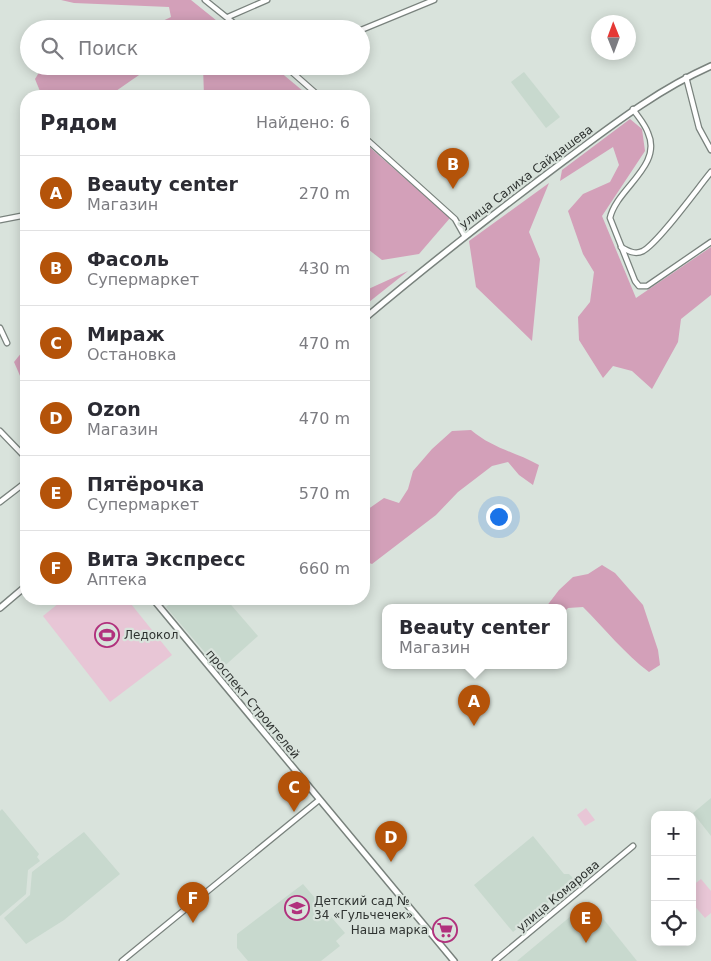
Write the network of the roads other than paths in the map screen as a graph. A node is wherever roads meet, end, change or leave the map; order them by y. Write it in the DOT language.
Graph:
graph roads {
  1 [pos="205,0"];
  2 [pos="267,0"];
  3 [pos="434,0"];
  4 [pos="228,17"];
  5 [pos="232,20"];
  6 [pos="370,26"];
  7 [pos="711,66"];
  8 [pos="296,75"];
  9 [pos="686,77"];
  10 [pos="312,90"];
  11 [pos="633,109"];
  12 [pos="370,142"];
  13 [pos="711,150"];
  14 [pos="711,172"];
  15 [pos="20,216"];
  16 [pos="0,220"];
  17 [pos="464,235"];
  18 [pos="711,242"];
  19 [pos="620,246"];
  20 [pos="370,314"];
  21 [pos="0,328"];
  22 [pos="7,343"];
  23 [pos="0,431"];
  24 [pos="20,452"];
  25 [pos="20,487"];
  26 [pos="0,502"];
  27 [pos="20,591"];
  28 [pos="158,605"];
  29 [pos="0,608"];
  30 [pos="319,800"];
  31 [pos="633,846"];
  32 [pos="122,961"];
  33 [pos="454,961"];
  34 [pos="496,961"];
  1 -- 4 [label="street"];
  2 -- 4 [label="street"];
  3 -- 6 [label="street"];
  4 -- 5 [label="street"];
  7 -- 9 [label="street, улица Салиха Сайдашева"];
  8 -- 10 [label="street"];
  9 -- 11 [label="street, улица Салиха Сайдашева"];
  9 -- 13 [label="street"];
  11 -- 17 [label="street, улица Салиха Сайдашева"];
  11 -- 19 [label="street"];
  12 -- 17 [label="street"];
  14 -- 19 [label="street"];
  15 -- 16 [label="street"];
  17 -- 20 [label="street, улица Салиха Сайдашева"];
  18 -- 19 [label="street"];
  21 -- 22 [label="street"];
  23 -- 24 [label="street"];
  25 -- 26 [label="street"];
  27 -- 29 [label="street"];
  28 -- 30 [label="street, проспект Строителей"];
  30 -- 32 [label="street"];
  30 -- 33 [label="street, проспект Строителей"];
  31 -- 34 [label="street, улица Комарова"];
}
